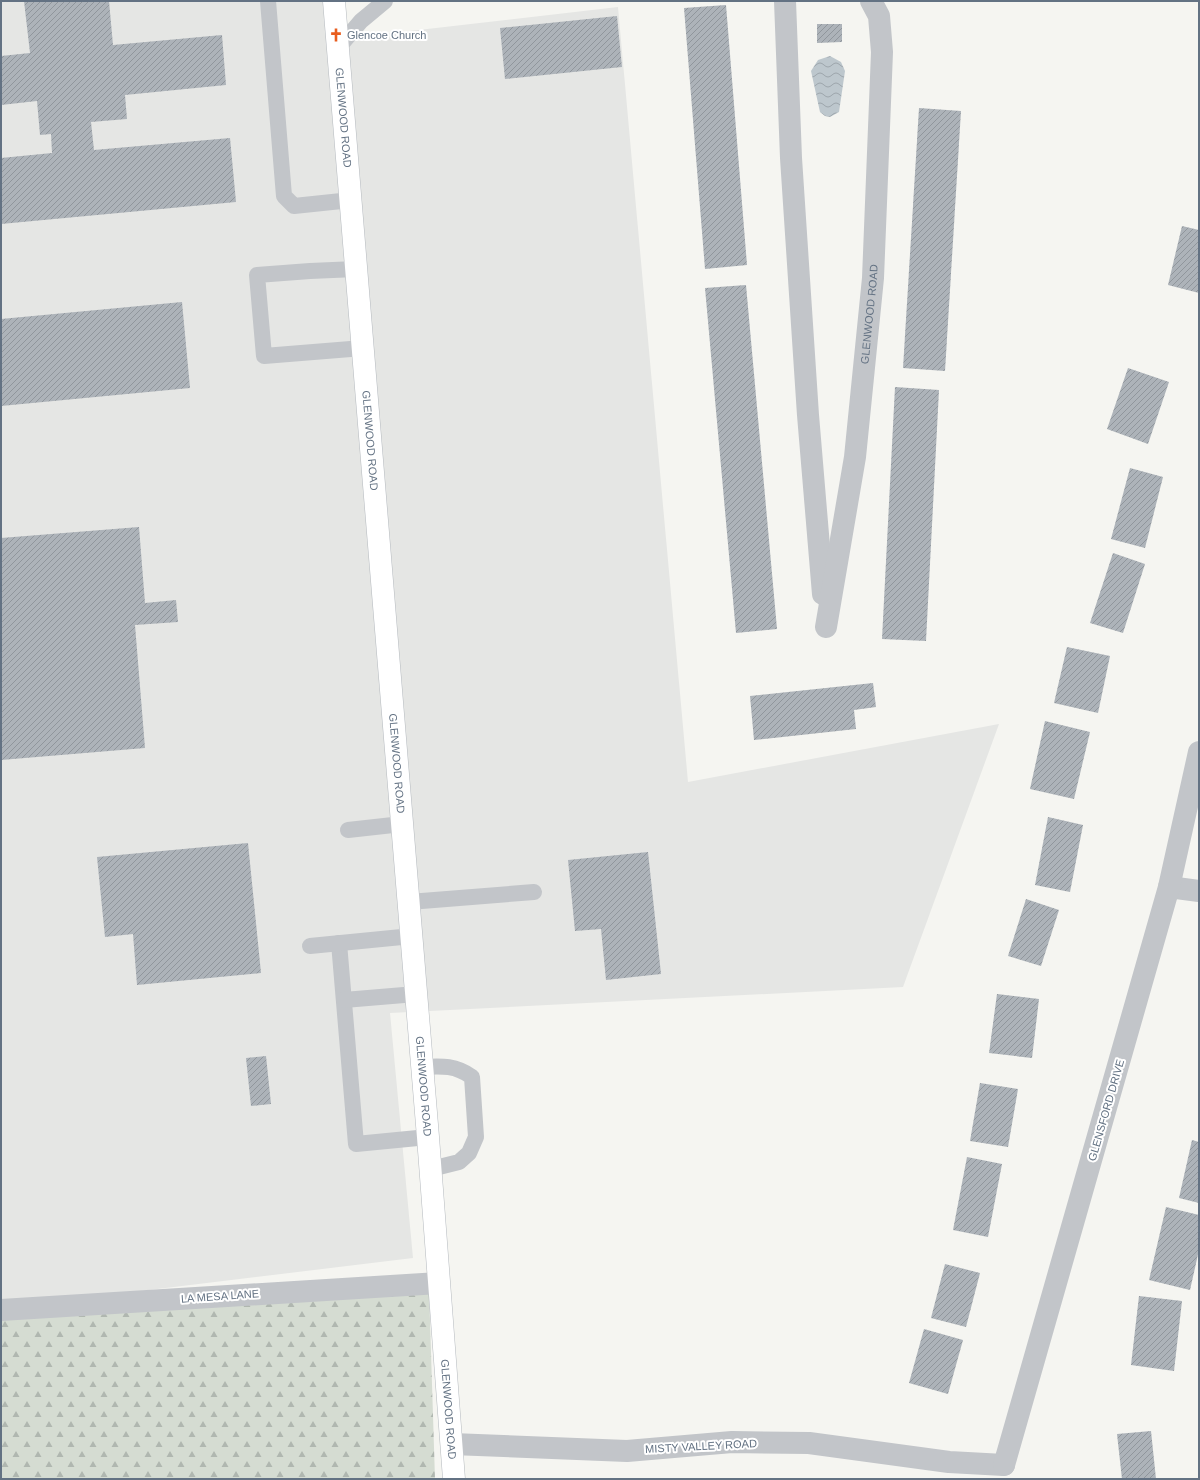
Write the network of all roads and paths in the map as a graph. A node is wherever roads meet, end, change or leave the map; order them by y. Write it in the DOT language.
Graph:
graph roads {
  1 [pos="268,1"];
  2 [pos="334,1"];
  3 [pos="385,1"];
  4 [pos="785,1"];
  5 [pos="871,1"];
  6 [pos="338,48"];
  7 [pos="351,200"];
  8 [pos="356,269"];
  9 [pos="363,348"];
  10 [pos="1199,752"];
  11 [pos="402,824"];
  12 [pos="348,830"];
  13 [pos="1169,887"];
  14 [pos="1199,891"];
  15 [pos="534,892"];
  16 [pos="409,902"];
  17 [pos="412,936"];
  18 [pos="339,943"];
  19 [pos="310,946"];
  20 [pos="416,994"];
  21 [pos="344,1000"];
  22 [pos="422,1067"];
  23 [pos="428,1137"];
  24 [pos="431,1169"];
  25 [pos="439,1283"];
  26 [pos="1,1310"];
  27 [pos="452,1444"];
  28 [pos="1009,1472"];
  29 [pos="454,1479"];
  1 -- 7 [label="lane"];
  2 -- 6 [label="main road, GLENWOOD ROAD"];
  3 -- 6 [label="lane"];
  4 -- 5 [label="street, GLENWOOD ROAD"];
  6 -- 7 [label="main road, GLENWOOD ROAD"];
  7 -- 8 [label="main road, GLENWOOD ROAD"];
  8 -- 9 [label="main road, GLENWOOD ROAD"];
  8 -- 9 [label="lane"];
  9 -- 11 [label="main road, GLENWOOD ROAD"];
  10 -- 13 [label="street, GLENSFORD DRIVE"];
  11 -- 12 [label="lane"];
  11 -- 16 [label="main road, GLENWOOD ROAD"];
  13 -- 14 [label="street"];
  13 -- 28 [label="street, GLENSFORD DRIVE"];
  15 -- 16 [label="lane"];
  16 -- 17 [label="main road, GLENWOOD ROAD"];
  17 -- 18 [label="lane"];
  17 -- 20 [label="main road, GLENWOOD ROAD"];
  18 -- 19 [label="lane"];
  18 -- 21 [label="lane"];
  20 -- 21 [label="lane"];
  20 -- 22 [label="main road, GLENWOOD ROAD"];
  21 -- 23 [label="lane"];
  22 -- 23 [label="main road, GLENWOOD ROAD"];
  22 -- 24 [label="lane"];
  23 -- 24 [label="main road, GLENWOOD ROAD"];
  24 -- 25 [label="main road, GLENWOOD ROAD"];
  25 -- 26 [label="street, LA MESA LANE"];
  25 -- 27 [label="main road, GLENWOOD ROAD"];
  27 -- 28 [label="street, MISTY VALLEY ROAD"];
  27 -- 29 [label="main road, GLENWOOD ROAD"];
}
